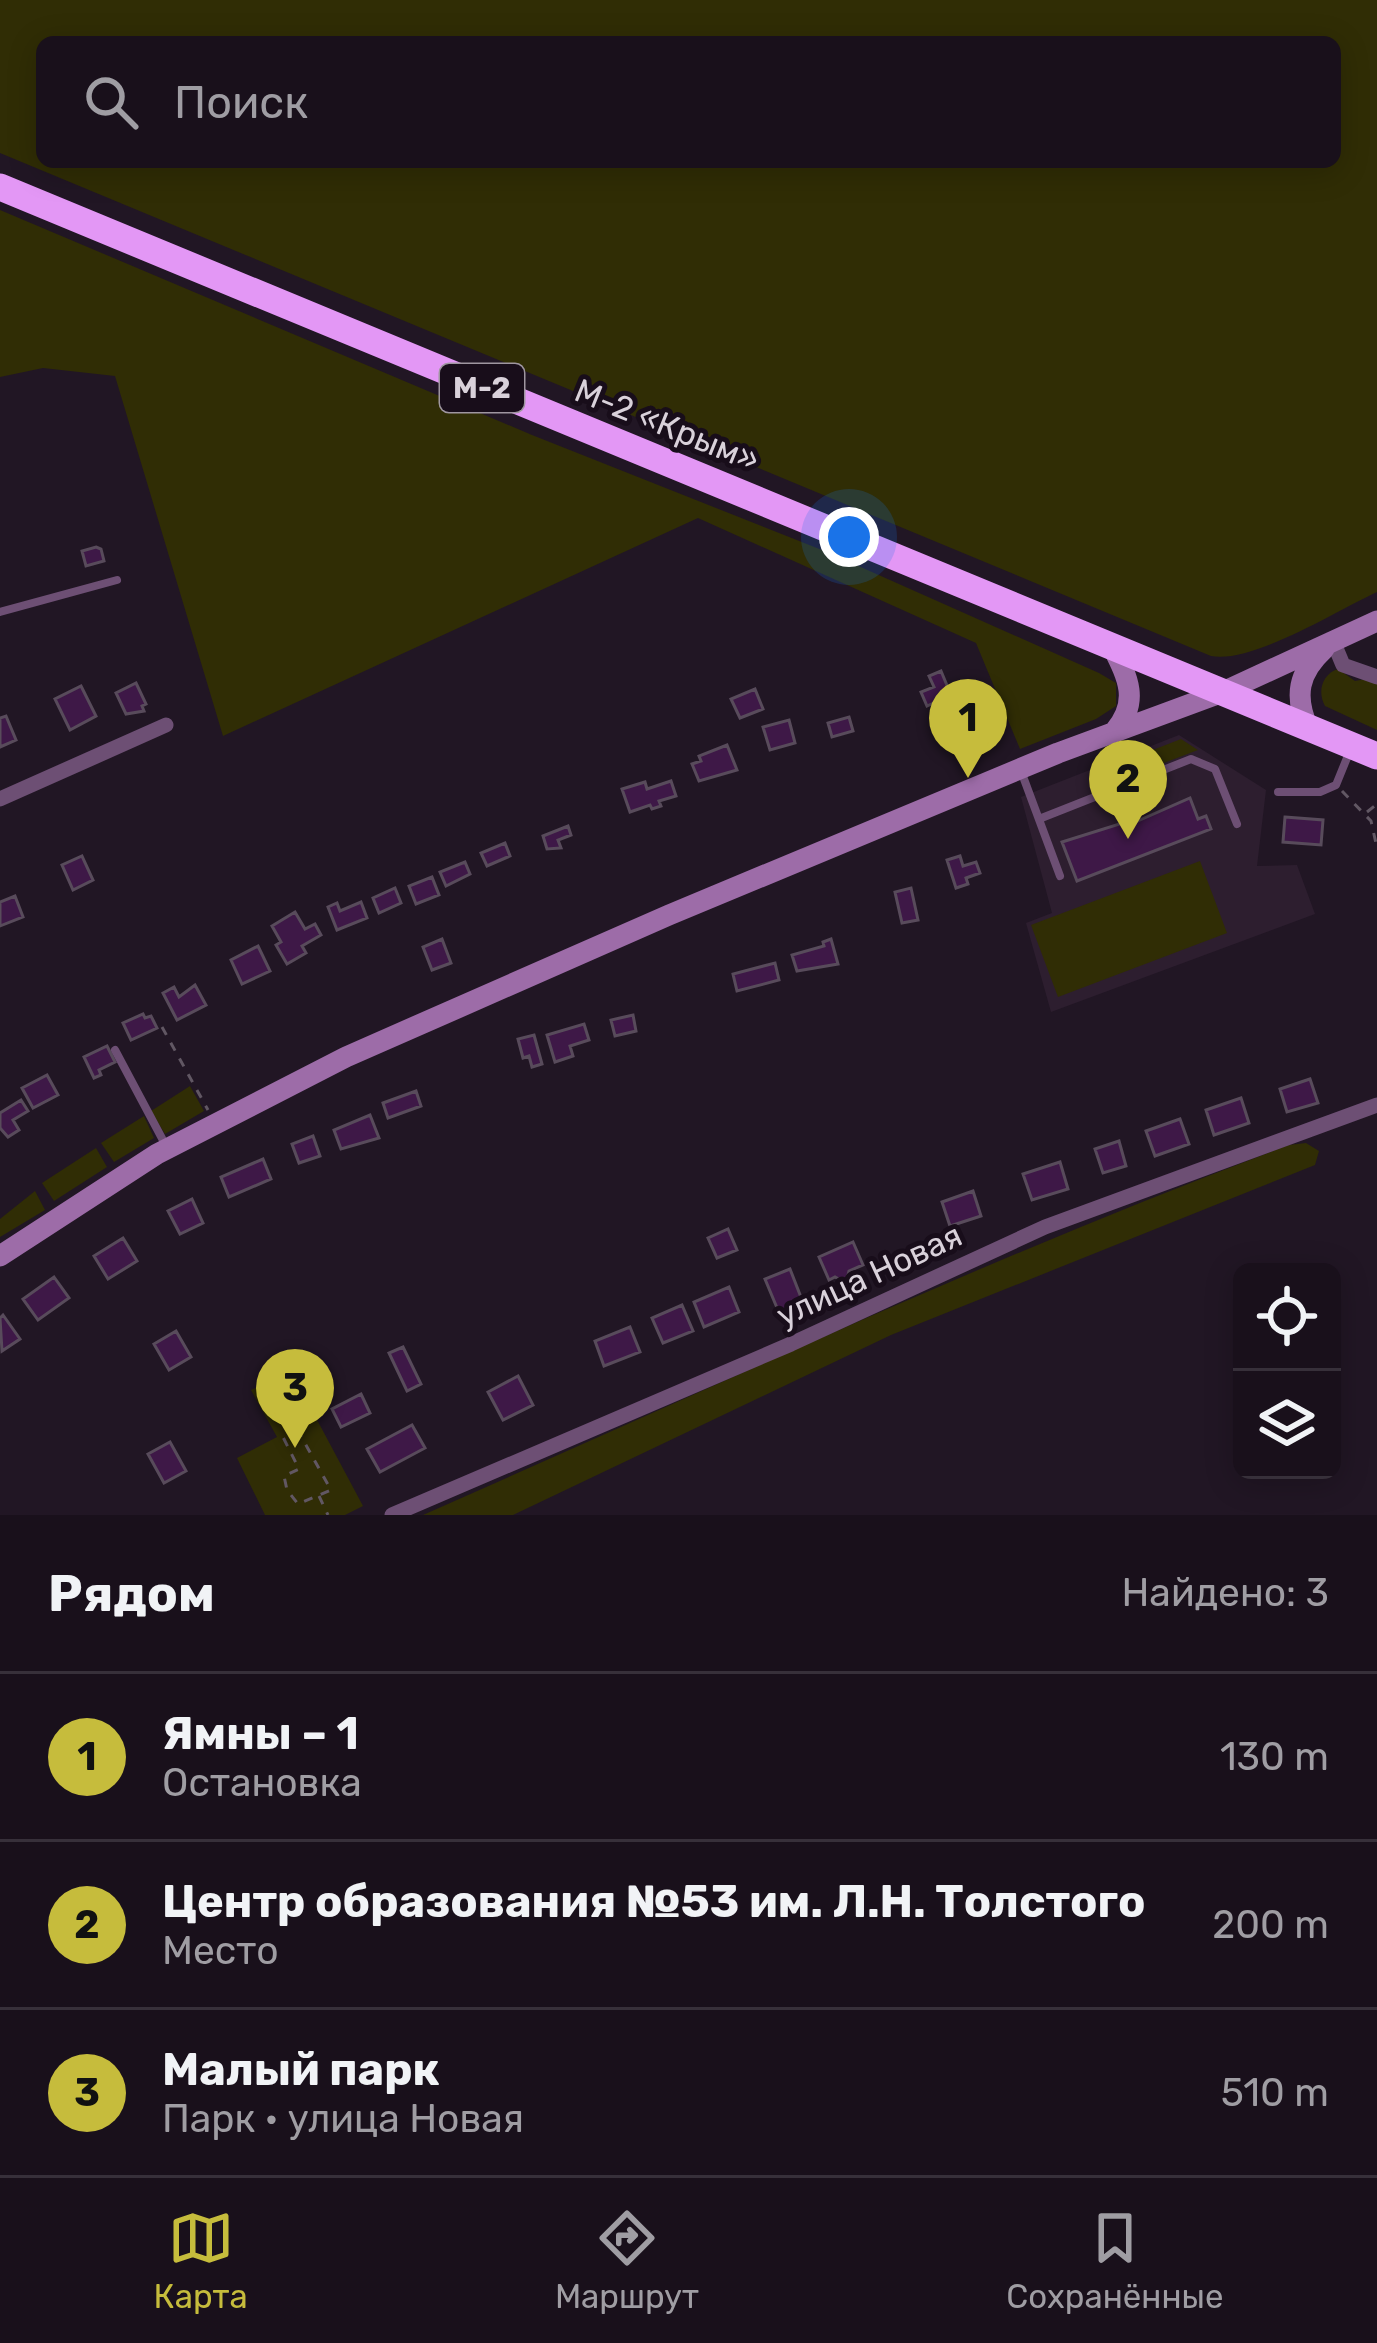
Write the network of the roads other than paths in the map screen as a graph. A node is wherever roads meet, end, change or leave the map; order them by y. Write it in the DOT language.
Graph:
graph roads {
  1 [pos="0,187"];
  2 [pos="117,580"];
  3 [pos="0,612"];
  4 [pos="1377,621"];
  5 [pos="1333,641"];
  6 [pos="1112,646"];
  7 [pos="1273,669"];
  8 [pos="1172,670"];
  9 [pos="1377,677"];
  10 [pos="1223,692"];
  11 [pos="166,725"];
  12 [pos="1308,728"];
  13 [pos="1115,732"];
  14 [pos="1364,751"];
  15 [pos="1020,770"];
  16 [pos="1278,792"];
  17 [pos="0,799"];
  18 [pos="1039,819"];
  19 [pos="1237,824"];
  20 [pos="1060,876"];
  21 [pos="115,1050"];
  22 [pos="1377,1105"];
  23 [pos="167,1149"];
  24 [pos="0,1256"];
  25 [pos="392,1515"];
  1 -- 6 [label="highway, М-2 «Крым» / М-2"];
  2 -- 3 [label="lane"];
  4 -- 5 [label="main road"];
  5 -- 7 [label="main road"];
  5 -- 9 [label="street"];
  5 -- 12 [label="main road"];
  6 -- 8 [label="highway, М-2 «Крым» / М-2"];
  6 -- 13 [label="main road"];
  7 -- 8 [label="main road"];
  7 -- 10 [label="main road"];
  8 -- 10 [label="highway, М-2 «Крым» / М-2"];
  10 -- 12 [label="highway, М-2 «Крым» / М-2"];
  10 -- 13 [label="main road"];
  11 -- 17 [label="street"];
  12 -- 14 [label="highway, М-2"];
  13 -- 15 [label="main road"];
  14 -- 16 [label="lane"];
  15 -- 18 [label="lane"];
  15 -- 23 [label="main road"];
  18 -- 19 [label="lane"];
  18 -- 20 [label="lane"];
  21 -- 23 [label="lane"];
  22 -- 25 [label="street, улица Новая"];
  23 -- 24 [label="main road"];
}
